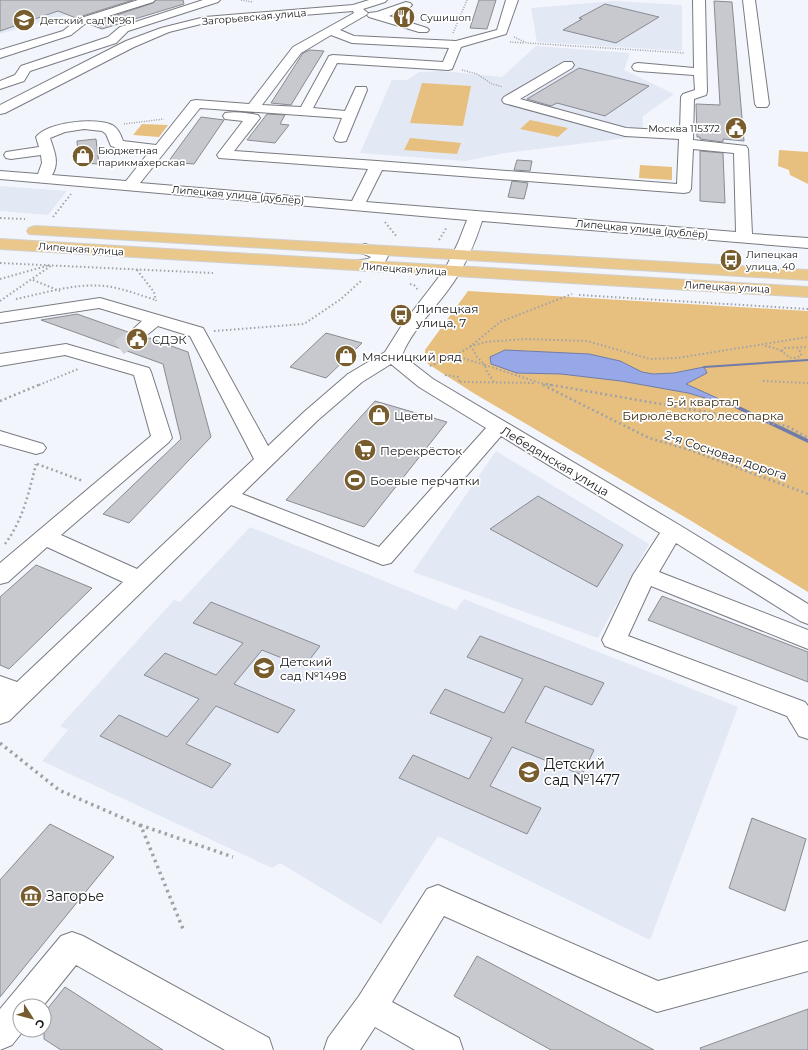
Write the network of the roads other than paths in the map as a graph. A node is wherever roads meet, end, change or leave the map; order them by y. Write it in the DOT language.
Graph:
graph roads {
  1 [pos="149,0"];
  2 [pos="214,0"];
  3 [pos="381,0"];
  4 [pos="512,0"];
  5 [pos="699,0"];
  6 [pos="749,0"];
  7 [pos="278,2"];
  8 [pos="406,5"];
  9 [pos="358,11"];
  10 [pos="294,13"];
  11 [pos="378,16"];
  12 [pos="423,30"];
  13 [pos="331,31"];
  14 [pos="476,39"];
  15 [pos="510,42"];
  16 [pos="452,45"];
  17 [pos="0,54"];
  18 [pos="568,65"];
  19 [pos="638,67"];
  20 [pos="701,72"];
  21 [pos="0,84"];
  22 [pos="361,90"];
  23 [pos="762,104"];
  24 [pos="253,108"];
  25 [pos="0,110"];
  26 [pos="305,111"];
  27 [pos="350,114"];
  28 [pos="186,116"];
  29 [pos="341,138"];
  30 [pos="686,140"];
  31 [pos="47,150"];
  32 [pos="158,150"];
  33 [pos="11,155"];
  34 [pos="377,165"];
  35 [pos="0,175"];
  36 [pos="42,178"];
  37 [pos="130,186"];
  38 [pos="356,205"];
  39 [pos="476,216"];
  40 [pos="0,230"];
  41 [pos="744,237"];
  42 [pos="808,243"];
  43 [pos="0,244"];
  44 [pos="365,249"];
  45 [pos="462,255"];
  46 [pos="452,272"];
  47 [pos="361,273"];
  48 [pos="808,275"];
  49 [pos="808,292"];
  50 [pos="0,318"];
  51 [pos="158,320"];
  52 [pos="137,334"];
  53 [pos="119,348"];
  54 [pos="393,355"];
  55 [pos="0,360"];
  56 [pos="100,360"];
  57 [pos="498,427"];
  58 [pos="0,437"];
  59 [pos="36,448"];
  60 [pos="265,459"];
  61 [pos="228,496"];
  62 [pos="673,531"];
  63 [pos="45,537"];
  64 [pos="645,575"];
  65 [pos="0,576"];
  66 [pos="140,580"];
  67 [pos="808,615"];
  68 [pos="808,640"];
  69 [pos="10,691"];
  70 [pos="0,714"];
  71 [pos="808,728"];
  72 [pos="808,956"];
  73 [pos="30,998"];
  74 [pos="370,1007"];
  75 [pos="12,1020"];
  76 [pos="0,1034"];
  77 [pos="257,1050"];
  78 [pos="340,1050"];
  79 [pos="447,1050"];
  1 -- 17 [label="street"];
  2 -- 21 [label="street"];
  3 -- 9 [label="street, Загорьевская улица"];
  4 -- 14 [label="street"];
  5 -- 20 [label="street"];
  6 -- 23 [label="street"];
  7 -- 10 [label="street"];
  8 -- 11 [label="street"];
  9 -- 10 [label="street, Загорьевская улица"];
  9 -- 11 [label="street"];
  9 -- 13 [label="street"];
  10 -- 25 [label="street, Загорьевская улица"];
  11 -- 12 [label="street"];
  13 -- 16 [label="street"];
  13 -- 24 [label="street"];
  14 -- 15 [label="street"];
  14 -- 16 [label="street"];
  16 -- 26 [label="street"];
  18 -- 30 [label="street"];
  19 -- 20 [label="street"];
  20 -- 30 [label="street"];
  22 -- 27 [label="street"];
  24 -- 26 [label="street"];
  24 -- 28 [label="street"];
  26 -- 27 [label="street"];
  27 -- 29 [label="street"];
  28 -- 32 [label="street"];
  28 -- 34 [label="street"];
  30 -- 34 [label="street"];
  30 -- 41 [label="street"];
  31 -- 32 [label="street"];
  31 -- 33 [label="street"];
  31 -- 36 [label="street"];
  32 -- 37 [label="street"];
  34 -- 38 [label="street"];
  35 -- 36 [label="street, Липецкая улица (дублёр)"];
  36 -- 37 [label="street, Липецкая улица (дублёр)"];
  37 -- 38 [label="street, Липецкая улица (дублёр)"];
  38 -- 39 [label="street, Липецкая улица (дублёр)"];
  39 -- 41 [label="street, Липецкая улица (дублёр)"];
  39 -- 45 [label="street"];
  40 -- 44 [label="main road, Липецкая улица"];
  41 -- 42 [label="street, Липецкая улица (дублёр)"];
  43 -- 47 [label="main road, Липецкая улица"];
  44 -- 45 [label="main road, Липецкая улица"];
  44 -- 47 [label="street"];
  45 -- 46 [label="street"];
  45 -- 48 [label="main road, Липецкая улица"];
  46 -- 47 [label="main road, Липецкая улица"];
  46 -- 49 [label="main road, Липецкая улица"];
  46 -- 54 [label="street"];
  50 -- 51 [label="street"];
  51 -- 52 [label="street"];
  51 -- 60 [label="street"];
  53 -- 56 [label="street"];
  54 -- 57 [label="street, Лебедянская улица"];
  54 -- 60 [label="street"];
  55 -- 56 [label="street"];
  56 -- 63 [label="street"];
  57 -- 61 [label="street"];
  57 -- 62 [label="street, Лебедянская улица"];
  58 -- 59 [label="street"];
  60 -- 61 [label="street"];
  61 -- 66 [label="street"];
  62 -- 64 [label="street"];
  62 -- 67 [label="street, Лебедянская улица"];
  63 -- 65 [label="street"];
  63 -- 66 [label="street"];
  64 -- 68 [label="street"];
  64 -- 71 [label="street"];
  66 -- 69 [label="street"];
  69 -- 70 [label="street"];
  72 -- 74 [label="street"];
  73 -- 77 [label="street"];
  74 -- 78 [label="street"];
  74 -- 79 [label="street"];
  75 -- 76 [label="street"];
}
